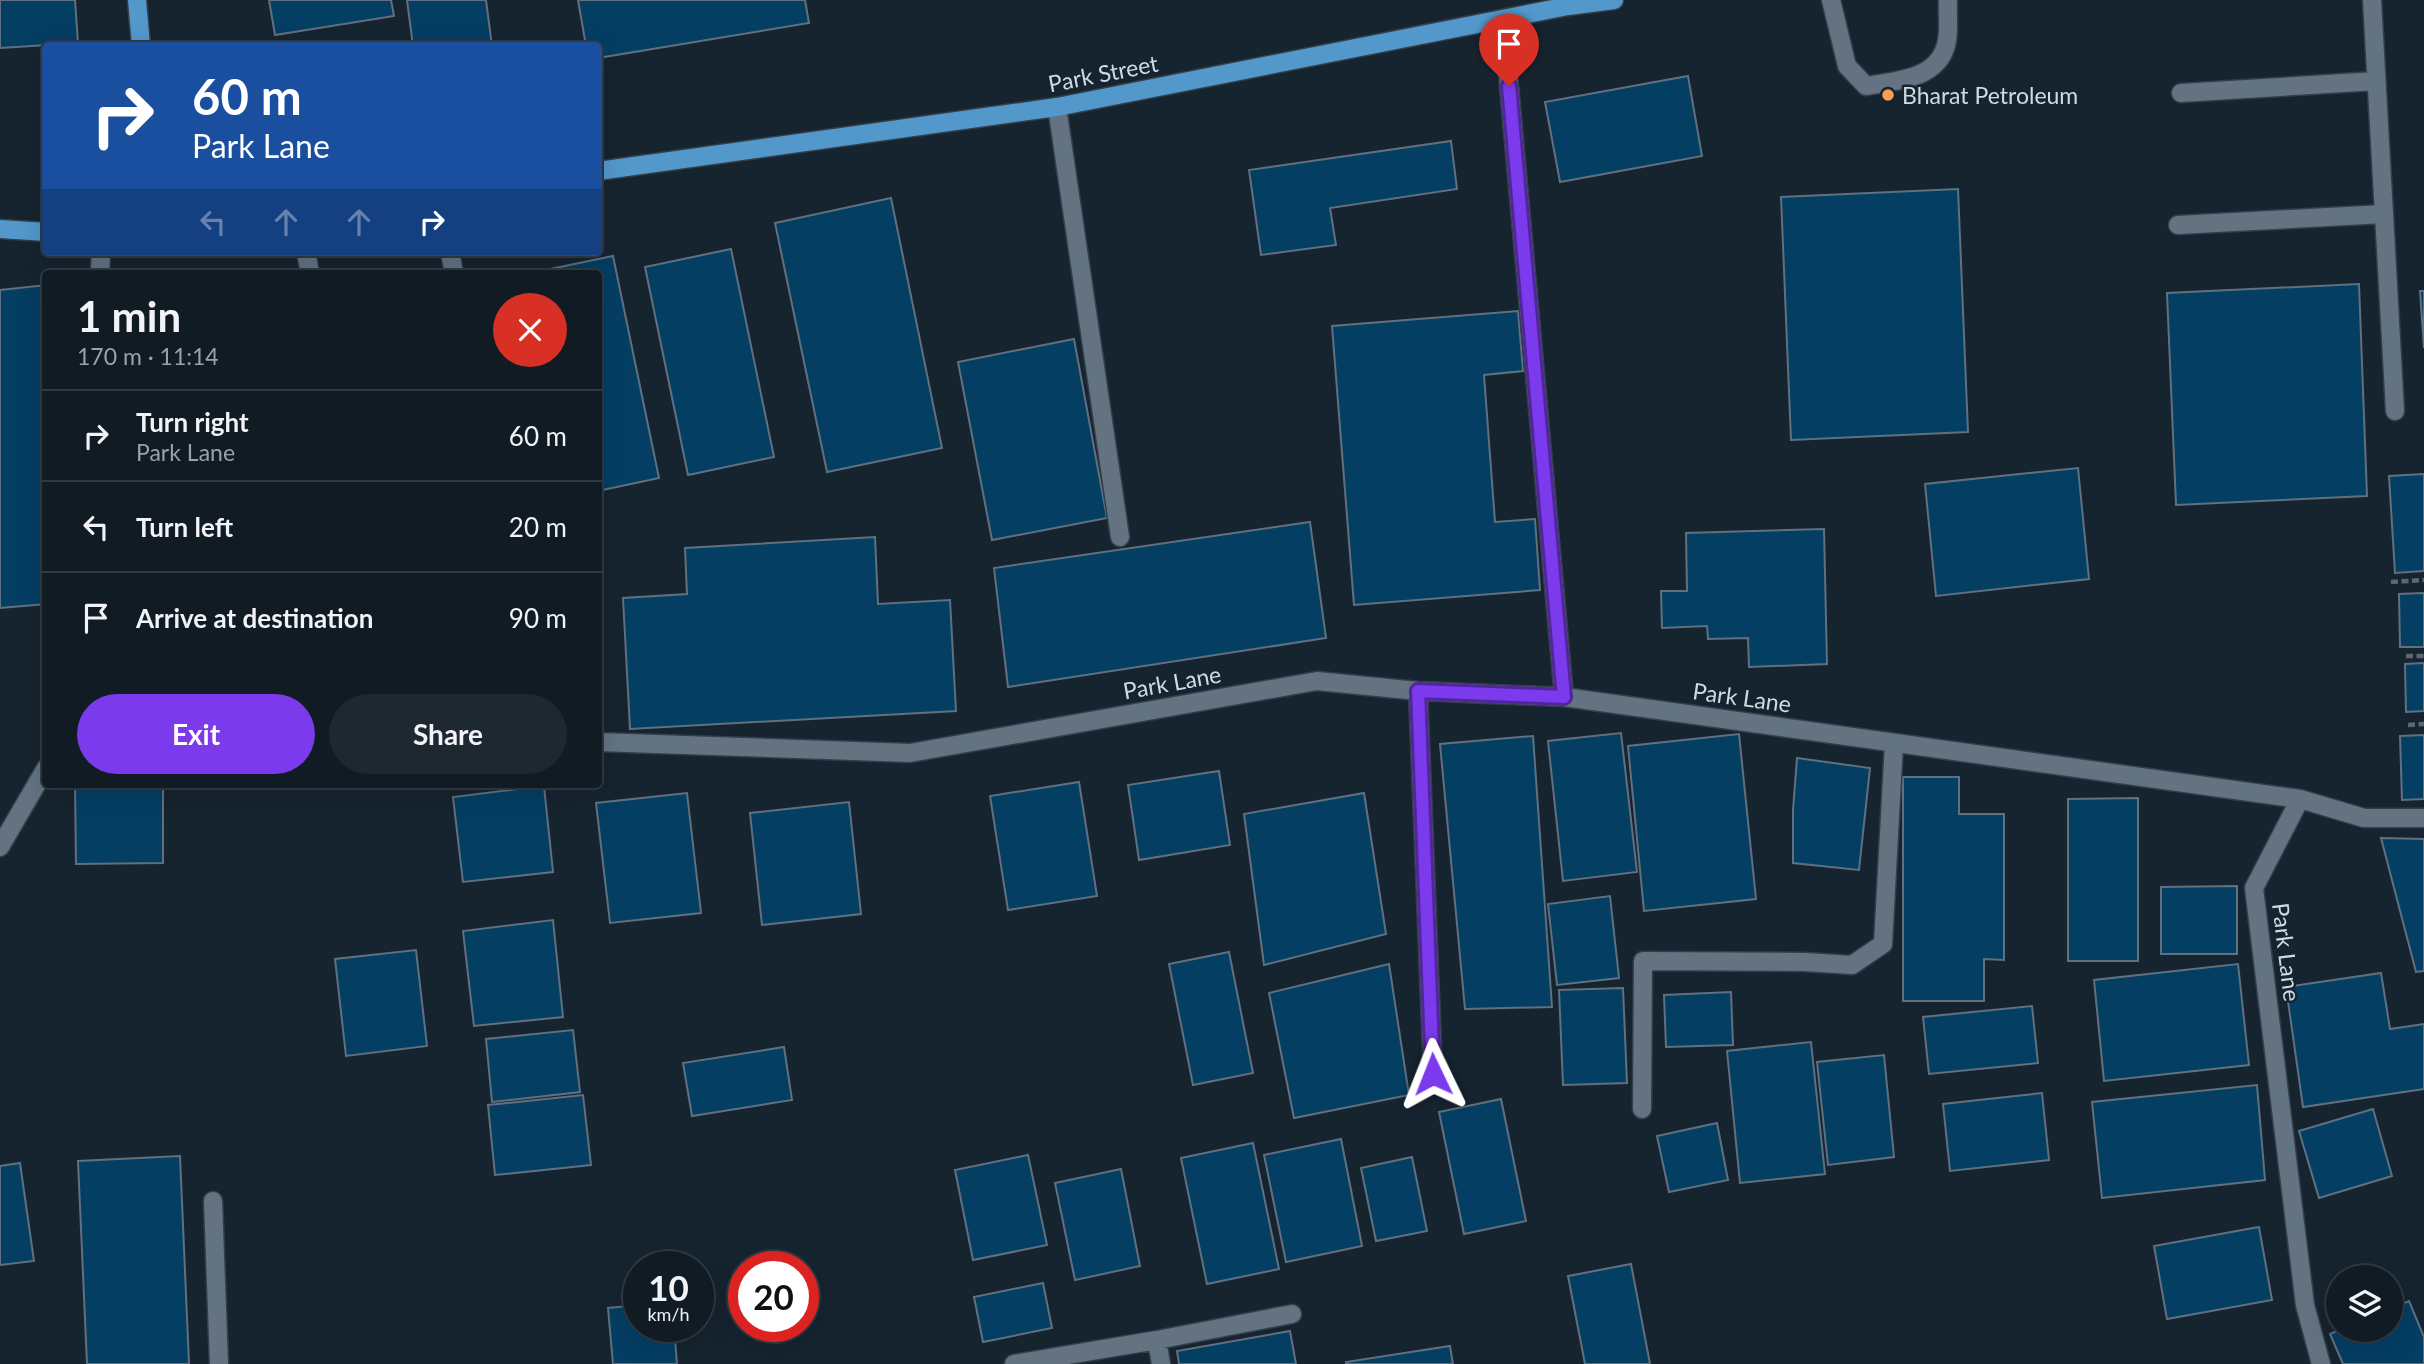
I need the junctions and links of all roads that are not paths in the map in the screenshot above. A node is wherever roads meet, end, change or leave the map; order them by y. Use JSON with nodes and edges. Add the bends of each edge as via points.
{"nodes":[{"id":1,"x":137,"y":0,"type":"edge"},
{"id":2,"x":1614,"y":0,"type":"edge"},
{"id":3,"x":1831,"y":0,"type":"edge"},
{"id":4,"x":1948,"y":0,"type":"edge"},
{"id":5,"x":2372,"y":0,"type":"edge"},
{"id":6,"x":1568,"y":3,"type":"edge"},
{"id":7,"x":1503,"y":19,"type":"junction"},
{"id":8,"x":141,"y":42,"type":"edge"},
{"id":9,"x":2376,"y":81,"type":"junction"},
{"id":10,"x":2181,"y":93,"type":"dead end"},
{"id":11,"x":1057,"y":107,"type":"junction"},
{"id":12,"x":602,"y":170,"type":"edge"},
{"id":13,"x":2384,"y":214,"type":"junction"},
{"id":14,"x":2178,"y":225,"type":"dead end"},
{"id":15,"x":0,"y":229,"type":"edge"},
{"id":16,"x":42,"y":232,"type":"edge"},
{"id":17,"x":2395,"y":411,"type":"dead end"},
{"id":18,"x":1120,"y":537,"type":"dead end"},
{"id":19,"x":1418,"y":691,"type":"junction"},
{"id":20,"x":1564,"y":697,"type":"junction"},
{"id":21,"x":602,"y":742,"type":"edge"},
{"id":22,"x":1894,"y":743,"type":"junction"},
{"id":23,"x":42,"y":775,"type":"edge"},
{"id":24,"x":2300,"y":799,"type":"junction"},
{"id":25,"x":2424,"y":818,"type":"edge"},
{"id":26,"x":0,"y":847,"type":"edge"},
{"id":27,"x":1433,"y":1074,"type":"dead end"},
{"id":28,"x":1642,"y":1109,"type":"dead end"},
{"id":29,"x":213,"y":1201,"type":"dead end"},
{"id":30,"x":1292,"y":1314,"type":"dead end"},
{"id":31,"x":1157,"y":1340,"type":"junction"},
{"id":32,"x":219,"y":1364,"type":"edge"},
{"id":33,"x":1014,"y":1364,"type":"edge"},
{"id":34,"x":1161,"y":1364,"type":"edge"},
{"id":35,"x":2321,"y":1364,"type":"edge"}],
"edges":[{"from":1,"to":8,"type":"main road"},
{"from":2,"to":6,"type":"main road","name":"Park Street"},
{"from":3,"to":4,"type":"street","via":[[1847,66],[1866,86],[1918,77],[1934,64],[1946,46]]},
{"from":5,"to":9,"type":"street"},
{"from":6,"to":7,"type":"main road","name":"Park Street"},
{"from":7,"to":11,"type":"main road","name":"Park Street"},
{"from":7,"to":20,"type":"street"},
{"from":9,"to":10,"type":"street"},
{"from":9,"to":13,"type":"street"},
{"from":11,"to":12,"type":"main road","name":"Park Street"},
{"from":11,"to":18,"type":"street"},
{"from":13,"to":14,"type":"street"},
{"from":13,"to":17,"type":"street"},
{"from":15,"to":16,"type":"main road"},
{"from":19,"to":20,"type":"street","name":"Park Lane"},
{"from":19,"to":21,"type":"street","name":"Park Lane","via":[[1317,681],[911,753]]},
{"from":19,"to":27,"type":"street"},
{"from":20,"to":22,"type":"street","name":"Park Lane"},
{"from":22,"to":24,"type":"street","name":"Park Lane"},
{"from":22,"to":28,"type":"street","via":[[1883,944],[1852,965],[1643,961]]},
{"from":23,"to":26,"type":"street"},
{"from":24,"to":25,"type":"street","via":[[2364,818]]},
{"from":24,"to":35,"type":"street","name":"Park Lane","via":[[2254,888],[2305,1305]]},
{"from":29,"to":32,"type":"street"},
{"from":30,"to":31,"type":"street"},
{"from":31,"to":33,"type":"street"},
{"from":31,"to":34,"type":"street"}]}
